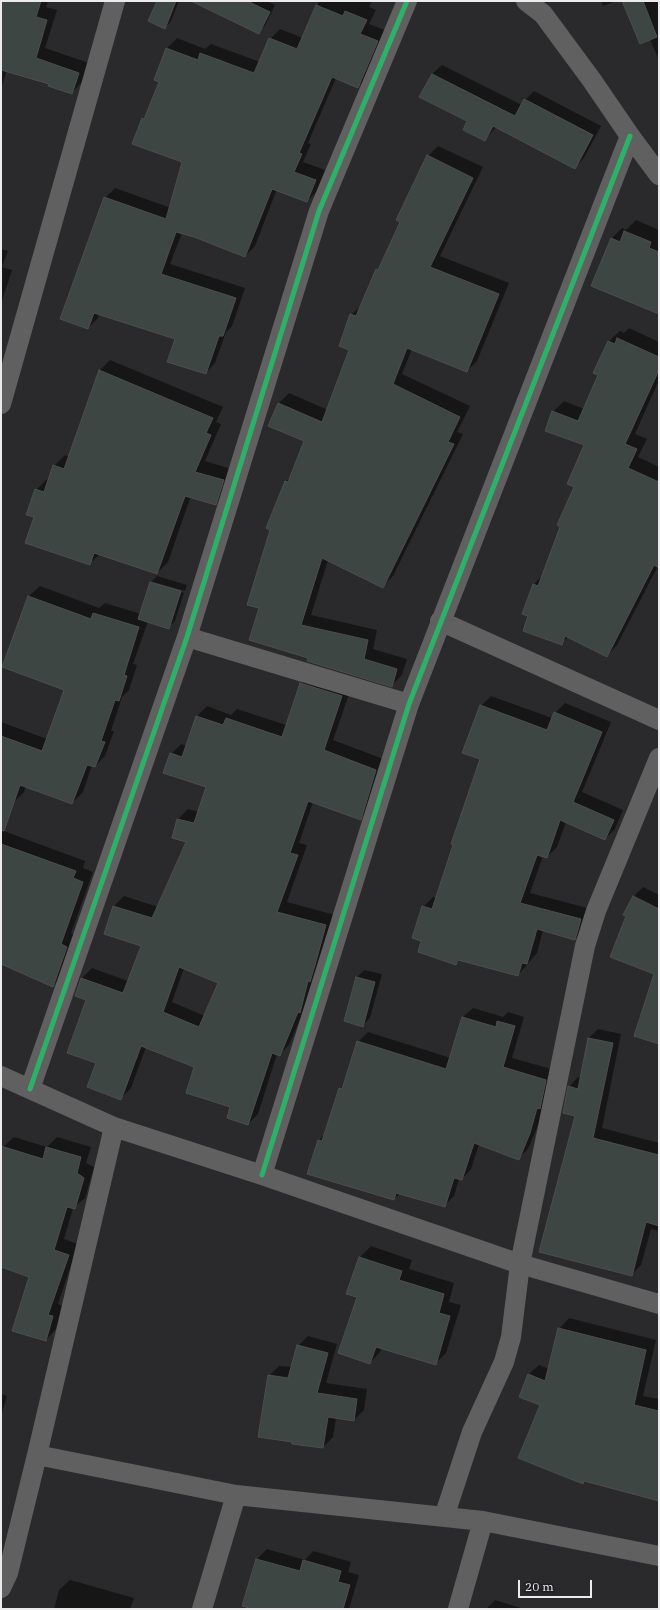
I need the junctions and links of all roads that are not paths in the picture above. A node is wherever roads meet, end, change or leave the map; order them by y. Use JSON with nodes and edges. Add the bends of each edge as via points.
{"nodes":[{"id":1,"x":115,"y":1,"type":"edge"},
{"id":2,"x":408,"y":1,"type":"edge"},
{"id":3,"x":526,"y":1,"type":"edge"},
{"id":4,"x":630,"y":136,"type":"junction"},
{"id":5,"x":659,"y":175,"type":"edge"},
{"id":6,"x":1,"y":404,"type":"edge"},
{"id":7,"x":440,"y":621,"type":"junction"},
{"id":8,"x":187,"y":637,"type":"junction"},
{"id":9,"x":409,"y":704,"type":"junction"},
{"id":10,"x":659,"y":720,"type":"edge"},
{"id":11,"x":659,"y":758,"type":"edge"},
{"id":12,"x":1,"y":1076,"type":"edge"},
{"id":13,"x":30,"y":1089,"type":"junction"},
{"id":14,"x":114,"y":1127,"type":"junction"},
{"id":15,"x":262,"y":1175,"type":"junction"},
{"id":16,"x":520,"y":1264,"type":"junction"},
{"id":17,"x":659,"y":1304,"type":"edge"},
{"id":18,"x":37,"y":1455,"type":"junction"},
{"id":19,"x":236,"y":1495,"type":"junction"},
{"id":20,"x":444,"y":1517,"type":"junction"},
{"id":21,"x":483,"y":1521,"type":"junction"},
{"id":22,"x":659,"y":1556,"type":"edge"},
{"id":23,"x":1,"y":1588,"type":"edge"},
{"id":24,"x":202,"y":1609,"type":"edge"},
{"id":25,"x":458,"y":1609,"type":"edge"}],
"edges":[{"from":1,"to":6,"type":"street"},
{"from":2,"to":8,"type":"street","via":[[319,212]]},
{"from":3,"to":4,"type":"street","via":[[543,14]]},
{"from":4,"to":5,"type":"street"},
{"from":4,"to":7,"type":"street"},
{"from":7,"to":9,"type":"street"},
{"from":7,"to":10,"type":"street"},
{"from":8,"to":9,"type":"street"},
{"from":8,"to":13,"type":"street"},
{"from":9,"to":15,"type":"street"},
{"from":11,"to":16,"type":"street","via":[[596,911],[585,946]]},
{"from":12,"to":13,"type":"street"},
{"from":13,"to":14,"type":"street"},
{"from":14,"to":15,"type":"street"},
{"from":14,"to":18,"type":"street"},
{"from":15,"to":16,"type":"street"},
{"from":16,"to":17,"type":"street"},
{"from":16,"to":20,"type":"street","via":[[511,1337],[504,1362],[472,1432]]},
{"from":18,"to":19,"type":"street"},
{"from":18,"to":23,"type":"street","via":[[8,1573]]},
{"from":19,"to":20,"type":"street"},
{"from":19,"to":24,"type":"street"},
{"from":20,"to":21,"type":"street"},
{"from":21,"to":22,"type":"street"},
{"from":21,"to":25,"type":"street"}]}
